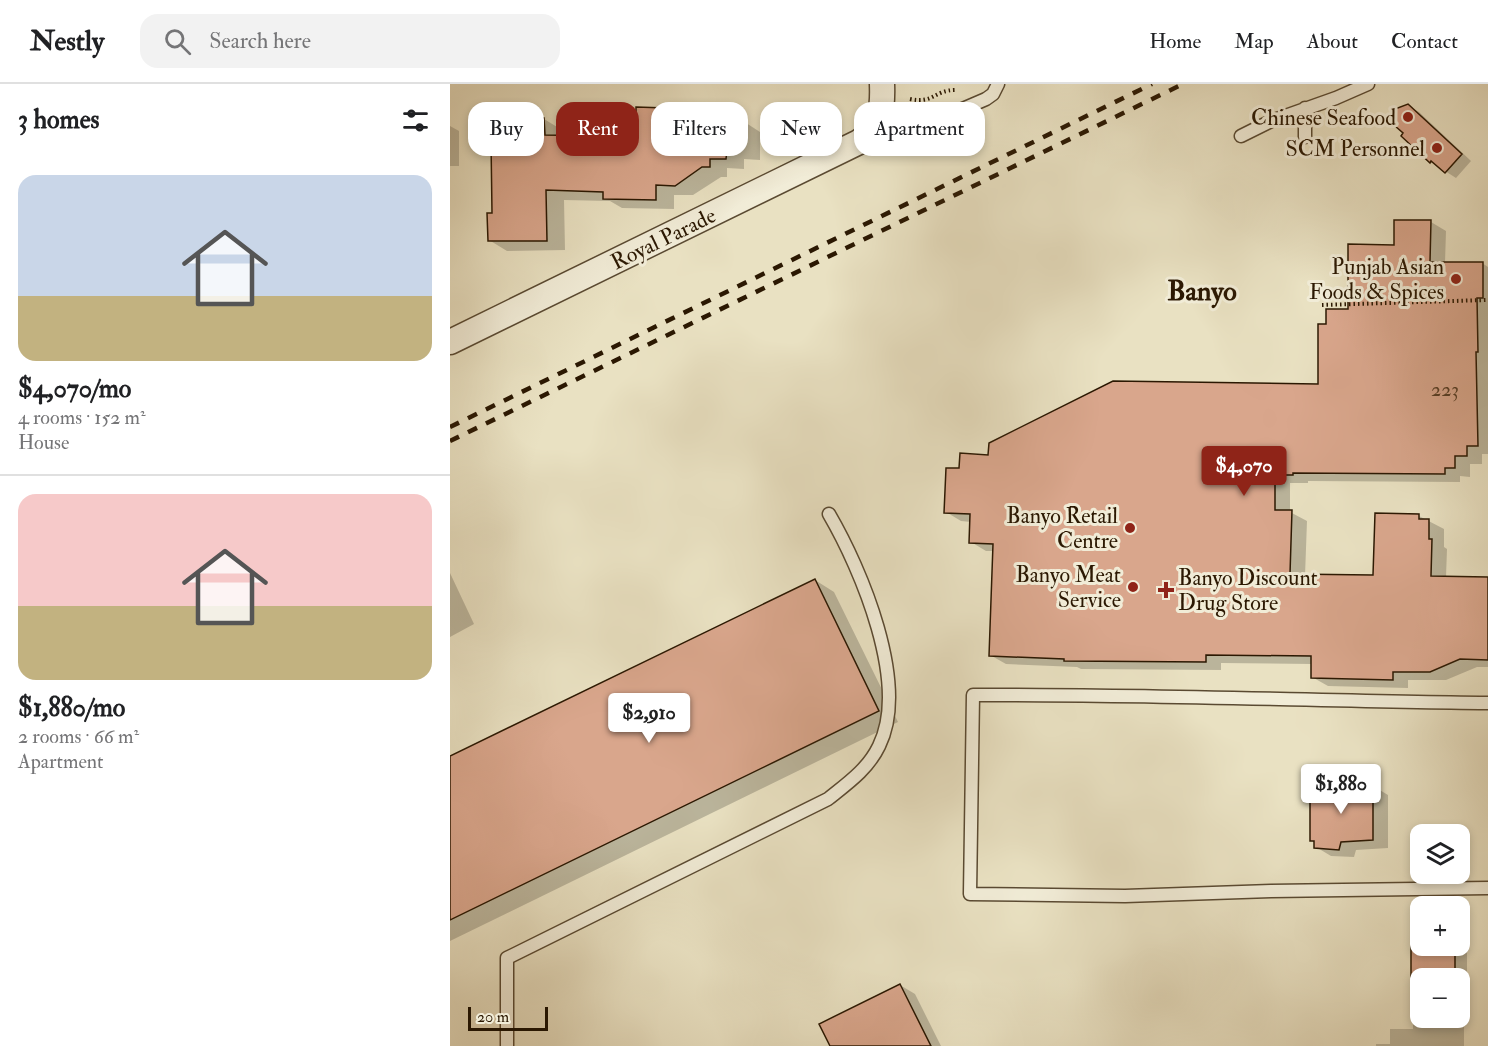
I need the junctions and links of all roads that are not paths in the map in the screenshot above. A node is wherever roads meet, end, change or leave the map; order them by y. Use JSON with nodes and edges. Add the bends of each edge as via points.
{"nodes":[{"id":1,"x":882,"y":84,"type":"edge"},
{"id":2,"x":998,"y":84,"type":"edge"},
{"id":3,"x":1368,"y":84,"type":"edge"},
{"id":4,"x":882,"y":102,"type":"edge"},
{"id":5,"x":979,"y":102,"type":"edge"},
{"id":6,"x":1305,"y":108,"type":"junction"},
{"id":7,"x":1241,"y":136,"type":"dead end"},
{"id":8,"x":1305,"y":138,"type":"dead end"},
{"id":9,"x":854,"y":144,"type":"edge"},
{"id":10,"x":450,"y":342,"type":"edge"},
{"id":11,"x":829,"y":514,"type":"dead end"},
{"id":12,"x":1488,"y":703,"type":"edge"},
{"id":13,"x":1488,"y":888,"type":"edge"},
{"id":14,"x":507,"y":1046,"type":"edge"}],
"edges":[{"from":1,"to":4,"type":"street"},
{"from":2,"to":5,"type":"lane","via":[[993,94]]},
{"from":3,"to":6,"type":"lane"},
{"from":6,"to":7,"type":"lane"},
{"from":6,"to":8,"type":"lane"},
{"from":9,"to":10,"type":"street","name":"Royal Parade"},
{"from":11,"to":14,"type":"lane","via":[[857,566],[885,664],[889,710],[886,728],[872,759],[828,799],[507,958]]},
{"from":12,"to":13,"type":"lane","via":[[974,695],[970,894],[1125,896]]}]}
